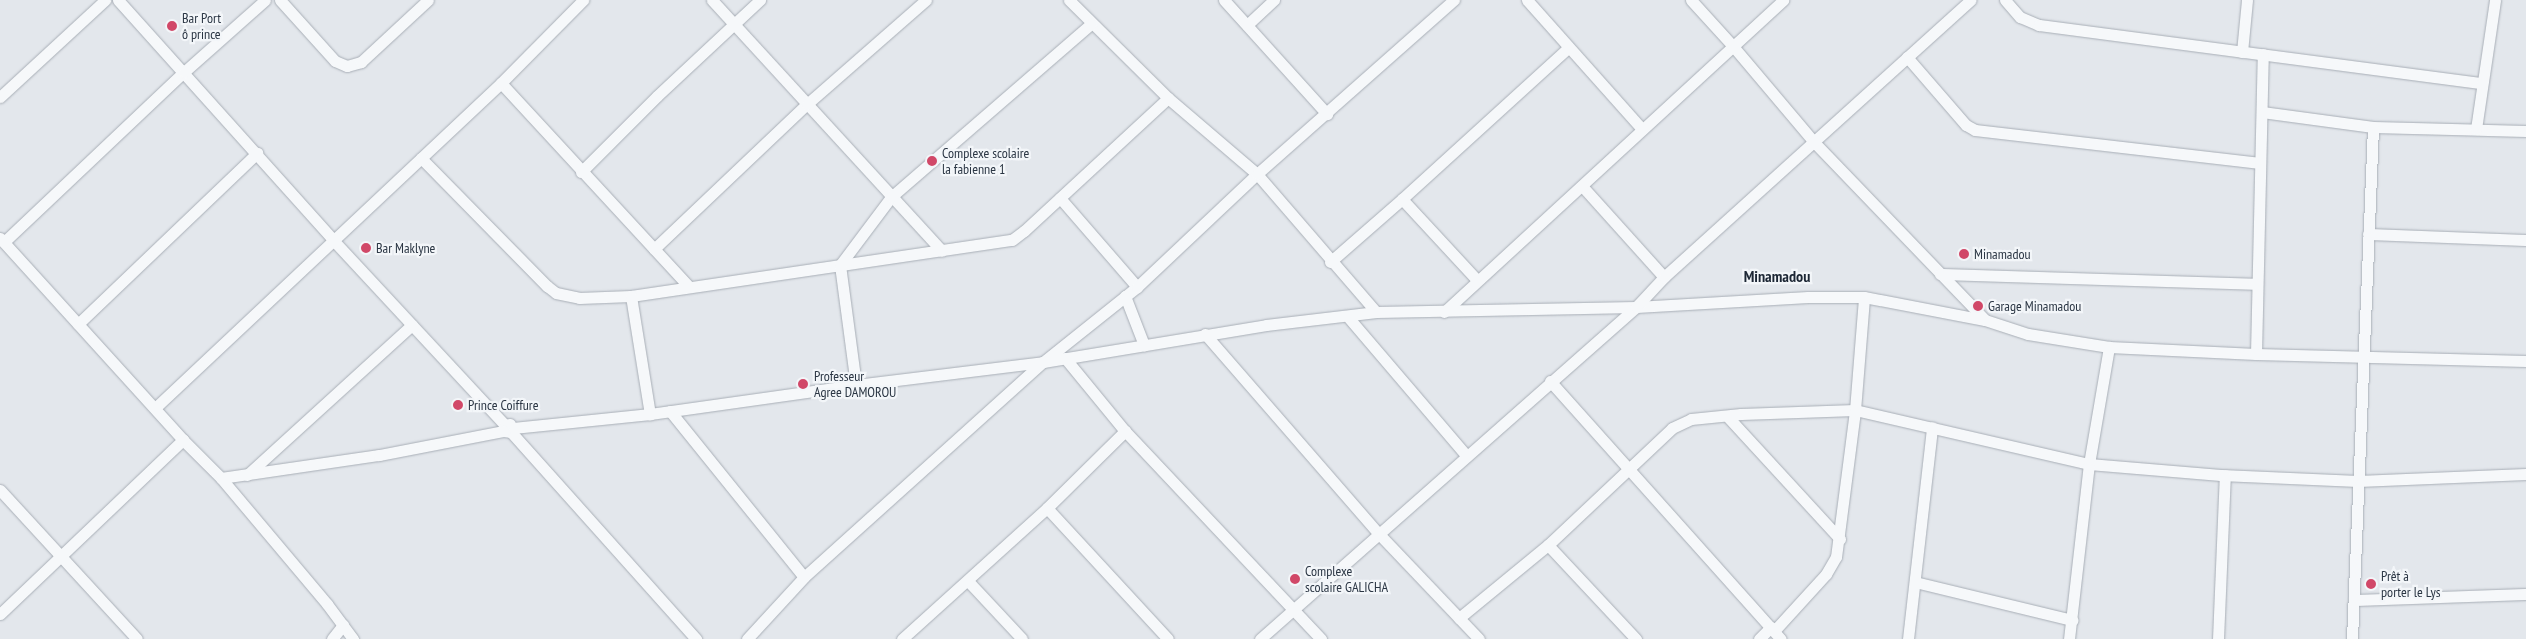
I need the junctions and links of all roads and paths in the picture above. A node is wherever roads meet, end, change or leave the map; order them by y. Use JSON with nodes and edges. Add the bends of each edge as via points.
{"nodes":[{"id":1,"x":105,"y":0,"type":"edge"},
{"id":2,"x":118,"y":0,"type":"edge"},
{"id":3,"x":265,"y":0,"type":"edge"},
{"id":4,"x":280,"y":0,"type":"edge"},
{"id":5,"x":428,"y":0,"type":"edge"},
{"id":6,"x":583,"y":0,"type":"edge"},
{"id":7,"x":712,"y":0,"type":"edge"},
{"id":8,"x":760,"y":0,"type":"edge"},
{"id":9,"x":926,"y":0,"type":"edge"},
{"id":10,"x":1069,"y":0,"type":"edge"},
{"id":11,"x":1224,"y":0,"type":"edge"},
{"id":12,"x":1274,"y":0,"type":"edge"},
{"id":13,"x":1454,"y":0,"type":"edge"},
{"id":14,"x":1527,"y":0,"type":"edge"},
{"id":15,"x":1690,"y":0,"type":"edge"},
{"id":16,"x":1783,"y":0,"type":"edge"},
{"id":17,"x":1971,"y":0,"type":"edge"},
{"id":18,"x":2005,"y":0,"type":"edge"},
{"id":19,"x":2247,"y":0,"type":"edge"},
{"id":20,"x":2495,"y":0,"type":"edge"},
{"id":21,"x":732,"y":24,"type":"junction"},
{"id":22,"x":1091,"y":24,"type":"junction"},
{"id":23,"x":1247,"y":24,"type":"junction"},
{"id":24,"x":1732,"y":45,"type":"junction"},
{"id":25,"x":1568,"y":48,"type":"junction"},
{"id":26,"x":2242,"y":52,"type":"junction"},
{"id":27,"x":2263,"y":54,"type":"junction"},
{"id":28,"x":1907,"y":57,"type":"junction"},
{"id":29,"x":184,"y":72,"type":"junction"},
{"id":30,"x":501,"y":83,"type":"junction"},
{"id":31,"x":2482,"y":83,"type":"junction"},
{"id":32,"x":0,"y":97,"type":"edge"},
{"id":33,"x":1168,"y":98,"type":"junction"},
{"id":34,"x":808,"y":104,"type":"junction"},
{"id":35,"x":2262,"y":112,"type":"junction"},
{"id":36,"x":1326,"y":114,"type":"junction"},
{"id":37,"x":2373,"y":127,"type":"junction"},
{"id":38,"x":1642,"y":129,"type":"junction"},
{"id":39,"x":2476,"y":129,"type":"junction"},
{"id":40,"x":2526,"y":131,"type":"edge"},
{"id":41,"x":1813,"y":141,"type":"junction"},
{"id":42,"x":257,"y":153,"type":"junction"},
{"id":43,"x":421,"y":158,"type":"junction"},
{"id":44,"x":2260,"y":163,"type":"junction"},
{"id":45,"x":581,"y":172,"type":"junction"},
{"id":46,"x":1257,"y":174,"type":"junction"},
{"id":47,"x":1582,"y":186,"type":"junction"},
{"id":48,"x":891,"y":198,"type":"junction"},
{"id":49,"x":1060,"y":198,"type":"junction"},
{"id":50,"x":1402,"y":199,"type":"junction"},
{"id":51,"x":2368,"y":234,"type":"junction"},
{"id":52,"x":2,"y":240,"type":"edge"},
{"id":53,"x":2526,"y":240,"type":"edge"},
{"id":54,"x":334,"y":241,"type":"junction"},
{"id":55,"x":654,"y":249,"type":"junction"},
{"id":56,"x":942,"y":250,"type":"junction"},
{"id":57,"x":1330,"y":262,"type":"junction"},
{"id":58,"x":840,"y":265,"type":"junction"},
{"id":59,"x":1940,"y":274,"type":"junction"},
{"id":60,"x":1664,"y":278,"type":"junction"},
{"id":61,"x":1477,"y":280,"type":"junction"},
{"id":62,"x":2256,"y":284,"type":"junction"},
{"id":63,"x":1137,"y":287,"type":"junction"},
{"id":64,"x":689,"y":288,"type":"junction"},
{"id":65,"x":631,"y":296,"type":"junction"},
{"id":66,"x":1125,"y":296,"type":"junction"},
{"id":67,"x":1864,"y":297,"type":"junction"},
{"id":68,"x":1636,"y":307,"type":"junction"},
{"id":69,"x":1376,"y":312,"type":"junction"},
{"id":70,"x":1444,"y":312,"type":"junction"},
{"id":71,"x":1348,"y":317,"type":"junction"},
{"id":72,"x":1985,"y":320,"type":"junction"},
{"id":73,"x":78,"y":324,"type":"junction"},
{"id":74,"x":412,"y":324,"type":"junction"},
{"id":75,"x":1205,"y":334,"type":"junction"},
{"id":76,"x":1144,"y":345,"type":"junction"},
{"id":77,"x":2109,"y":347,"type":"junction"},
{"id":78,"x":2256,"y":354,"type":"junction"},
{"id":79,"x":2364,"y":357,"type":"junction"},
{"id":80,"x":1065,"y":358,"type":"junction"},
{"id":81,"x":2526,"y":361,"type":"edge"},
{"id":82,"x":1043,"y":362,"type":"junction"},
{"id":83,"x":1550,"y":382,"type":"junction"},
{"id":84,"x":856,"y":385,"type":"junction"},
{"id":85,"x":154,"y":408,"type":"junction"},
{"id":86,"x":1856,"y":410,"type":"junction"},
{"id":87,"x":670,"y":411,"type":"junction"},
{"id":88,"x":650,"y":414,"type":"junction"},
{"id":89,"x":1727,"y":416,"type":"junction"},
{"id":90,"x":1932,"y":427,"type":"junction"},
{"id":91,"x":508,"y":429,"type":"junction"},
{"id":92,"x":1125,"y":431,"type":"junction"},
{"id":93,"x":183,"y":440,"type":"junction"},
{"id":94,"x":1466,"y":455,"type":"junction"},
{"id":95,"x":2089,"y":464,"type":"junction"},
{"id":96,"x":1629,"y":468,"type":"junction"},
{"id":97,"x":2526,"y":474,"type":"edge"},
{"id":98,"x":246,"y":475,"type":"junction"},
{"id":99,"x":2225,"y":475,"type":"junction"},
{"id":100,"x":221,"y":478,"type":"junction"},
{"id":101,"x":2358,"y":481,"type":"junction"},
{"id":102,"x":0,"y":490,"type":"edge"},
{"id":103,"x":1047,"y":508,"type":"junction"},
{"id":104,"x":1379,"y":534,"type":"junction"},
{"id":105,"x":1840,"y":539,"type":"junction"},
{"id":106,"x":1548,"y":545,"type":"junction"},
{"id":107,"x":60,"y":557,"type":"junction"},
{"id":108,"x":804,"y":576,"type":"junction"},
{"id":109,"x":968,"y":581,"type":"junction"},
{"id":110,"x":1915,"y":582,"type":"junction"},
{"id":111,"x":2526,"y":594,"type":"edge"},
{"id":112,"x":2354,"y":600,"type":"junction"},
{"id":113,"x":1294,"y":608,"type":"junction"},
{"id":114,"x":0,"y":614,"type":"edge"},
{"id":115,"x":1460,"y":618,"type":"junction"},
{"id":116,"x":2072,"y":620,"type":"junction"},
{"id":117,"x":343,"y":625,"type":"junction"},
{"id":118,"x":1775,"y":633,"type":"edge"},
{"id":119,"x":137,"y":639,"type":"edge"},
{"id":120,"x":332,"y":639,"type":"edge"},
{"id":121,"x":353,"y":639,"type":"edge"},
{"id":122,"x":696,"y":639,"type":"edge"},
{"id":123,"x":747,"y":639,"type":"edge"},
{"id":124,"x":902,"y":639,"type":"edge"},
{"id":125,"x":1022,"y":639,"type":"edge"},
{"id":126,"x":1168,"y":639,"type":"edge"},
{"id":127,"x":1260,"y":639,"type":"edge"},
{"id":128,"x":1322,"y":639,"type":"edge"},
{"id":129,"x":1479,"y":639,"type":"edge"},
{"id":130,"x":1636,"y":639,"type":"edge"},
{"id":131,"x":1759,"y":639,"type":"edge"},
{"id":132,"x":1908,"y":639,"type":"edge"},
{"id":133,"x":2069,"y":639,"type":"edge"},
{"id":134,"x":2218,"y":639,"type":"edge"},
{"id":135,"x":2352,"y":639,"type":"edge"}],
"edges":[{"from":1,"to":32,"type":"street"},
{"from":2,"to":29,"type":"street"},
{"from":3,"to":29,"type":"street"},
{"from":4,"to":5,"type":"street","via":[[335,61],[347,66],[361,62]]},
{"from":6,"to":30,"type":"street"},
{"from":7,"to":21,"type":"street"},
{"from":8,"to":21,"type":"street"},
{"from":9,"to":34,"type":"street"},
{"from":10,"to":22,"type":"street"},
{"from":11,"to":23,"type":"street"},
{"from":12,"to":23,"type":"street"},
{"from":13,"to":36,"type":"street"},
{"from":14,"to":25,"type":"street"},
{"from":15,"to":24,"type":"street"},
{"from":16,"to":24,"type":"street"},
{"from":17,"to":28,"type":"street"},
{"from":18,"to":26,"type":"street","via":[[2020,17],[2039,26]]},
{"from":19,"to":26,"type":"street"},
{"from":20,"to":31,"type":"street"},
{"from":21,"to":34,"type":"street"},
{"from":21,"to":45,"type":"street"},
{"from":22,"to":33,"type":"street"},
{"from":22,"to":48,"type":"street"},
{"from":23,"to":36,"type":"street"},
{"from":24,"to":38,"type":"street"},
{"from":24,"to":41,"type":"street"},
{"from":25,"to":38,"type":"street"},
{"from":25,"to":50,"type":"street"},
{"from":26,"to":27,"type":"street"},
{"from":27,"to":31,"type":"street"},
{"from":27,"to":35,"type":"street"},
{"from":28,"to":41,"type":"street"},
{"from":28,"to":44,"type":"street","via":[[1966,125],[1974,130]]},
{"from":29,"to":42,"type":"street"},
{"from":29,"to":52,"type":"street"},
{"from":30,"to":43,"type":"street"},
{"from":30,"to":45,"type":"street"},
{"from":31,"to":39,"type":"street"},
{"from":33,"to":46,"type":"street"},
{"from":33,"to":49,"type":"street"},
{"from":34,"to":48,"type":"street"},
{"from":34,"to":55,"type":"street"},
{"from":35,"to":37,"type":"street"},
{"from":35,"to":44,"type":"street"},
{"from":36,"to":46,"type":"street"},
{"from":37,"to":39,"type":"street"},
{"from":37,"to":51,"type":"street"},
{"from":38,"to":47,"type":"street"},
{"from":39,"to":40,"type":"street"},
{"from":41,"to":59,"type":"street"},
{"from":41,"to":60,"type":"street"},
{"from":42,"to":54,"type":"street"},
{"from":42,"to":73,"type":"street"},
{"from":43,"to":54,"type":"street"},
{"from":43,"to":65,"type":"street","via":[[556,293],[585,299]]},
{"from":44,"to":62,"type":"street"},
{"from":45,"to":55,"type":"street"},
{"from":46,"to":57,"type":"street"},
{"from":46,"to":63,"type":"street"},
{"from":47,"to":60,"type":"street"},
{"from":47,"to":61,"type":"street"},
{"from":48,"to":56,"type":"street"},
{"from":48,"to":58,"type":"street"},
{"from":49,"to":56,"type":"street","via":[[1012,240]]},
{"from":49,"to":63,"type":"street"},
{"from":50,"to":57,"type":"street"},
{"from":50,"to":61,"type":"street"},
{"from":51,"to":53,"type":"street"},
{"from":51,"to":79,"type":"street"},
{"from":52,"to":73,"type":"street"},
{"from":54,"to":74,"type":"street"},
{"from":54,"to":85,"type":"street"},
{"from":55,"to":64,"type":"street"},
{"from":56,"to":58,"type":"street"},
{"from":57,"to":69,"type":"street"},
{"from":58,"to":64,"type":"street"},
{"from":58,"to":84,"type":"street"},
{"from":59,"to":62,"type":"street"},
{"from":59,"to":72,"type":"street"},
{"from":60,"to":68,"type":"street"},
{"from":61,"to":70,"type":"street"},
{"from":62,"to":78,"type":"street"},
{"from":63,"to":66,"type":"street"},
{"from":64,"to":65,"type":"street"},
{"from":65,"to":88,"type":"street"},
{"from":66,"to":76,"type":"street"},
{"from":66,"to":82,"type":"street"},
{"from":67,"to":68,"type":"street"},
{"from":67,"to":72,"type":"street"},
{"from":67,"to":86,"type":"street"},
{"from":68,"to":70,"type":"street"},
{"from":68,"to":83,"type":"street"},
{"from":69,"to":70,"type":"street"},
{"from":69,"to":71,"type":"street"},
{"from":71,"to":75,"type":"street"},
{"from":71,"to":94,"type":"street"},
{"from":72,"to":77,"type":"street","via":[[2028,334]]},
{"from":73,"to":85,"type":"street"},
{"from":74,"to":91,"type":"street"},
{"from":74,"to":98,"type":"street"},
{"from":75,"to":76,"type":"street"},
{"from":75,"to":104,"type":"street"},
{"from":76,"to":80,"type":"street"},
{"from":77,"to":78,"type":"street"},
{"from":77,"to":95,"type":"street"},
{"from":78,"to":79,"type":"street"},
{"from":79,"to":81,"type":"street"},
{"from":79,"to":101,"type":"street"},
{"from":80,"to":82,"type":"street"},
{"from":80,"to":92,"type":"street"},
{"from":82,"to":84,"type":"street"},
{"from":82,"to":108,"type":"street"},
{"from":83,"to":94,"type":"street"},
{"from":83,"to":96,"type":"street"},
{"from":84,"to":87,"type":"street"},
{"from":85,"to":93,"type":"street"},
{"from":86,"to":89,"type":"street"},
{"from":86,"to":90,"type":"street"},
{"from":86,"to":105,"type":"street"},
{"from":87,"to":88,"type":"street"},
{"from":87,"to":108,"type":"street"},
{"from":88,"to":91,"type":"street"},
{"from":89,"to":96,"type":"street","via":[[1681,422]]},
{"from":89,"to":105,"type":"street"},
{"from":90,"to":95,"type":"street"},
{"from":90,"to":110,"type":"street"},
{"from":91,"to":98,"type":"street","via":[[379,455]]},
{"from":91,"to":122,"type":"street"},
{"from":92,"to":103,"type":"street"},
{"from":92,"to":113,"type":"street"},
{"from":93,"to":100,"type":"street"},
{"from":93,"to":107,"type":"street"},
{"from":94,"to":104,"type":"street"},
{"from":95,"to":99,"type":"street"},
{"from":95,"to":116,"type":"street"},
{"from":96,"to":106,"type":"street"},
{"from":96,"to":118,"type":"street"},
{"from":97,"to":101,"type":"street"},
{"from":98,"to":100,"type":"street"},
{"from":99,"to":101,"type":"street"},
{"from":99,"to":134,"type":"street"},
{"from":100,"to":117,"type":"street"},
{"from":101,"to":112,"type":"street"},
{"from":102,"to":107,"type":"street"},
{"from":103,"to":109,"type":"street"},
{"from":103,"to":126,"type":"street"},
{"from":104,"to":113,"type":"street"},
{"from":104,"to":115,"type":"street"},
{"from":105,"to":118,"type":"street","via":[[1836,557],[1826,574]]},
{"from":106,"to":115,"type":"street"},
{"from":106,"to":130,"type":"street"},
{"from":107,"to":114,"type":"street"},
{"from":107,"to":119,"type":"street"},
{"from":108,"to":123,"type":"street"},
{"from":109,"to":124,"type":"street"},
{"from":109,"to":125,"type":"street"},
{"from":110,"to":116,"type":"street"},
{"from":110,"to":132,"type":"street"},
{"from":111,"to":112,"type":"street"},
{"from":112,"to":135,"type":"street"},
{"from":113,"to":127,"type":"street"},
{"from":113,"to":128,"type":"street"},
{"from":115,"to":129,"type":"street"},
{"from":116,"to":133,"type":"street"},
{"from":117,"to":120,"type":"street"},
{"from":117,"to":121,"type":"street"},
{"from":118,"to":131,"type":"street"}]}
